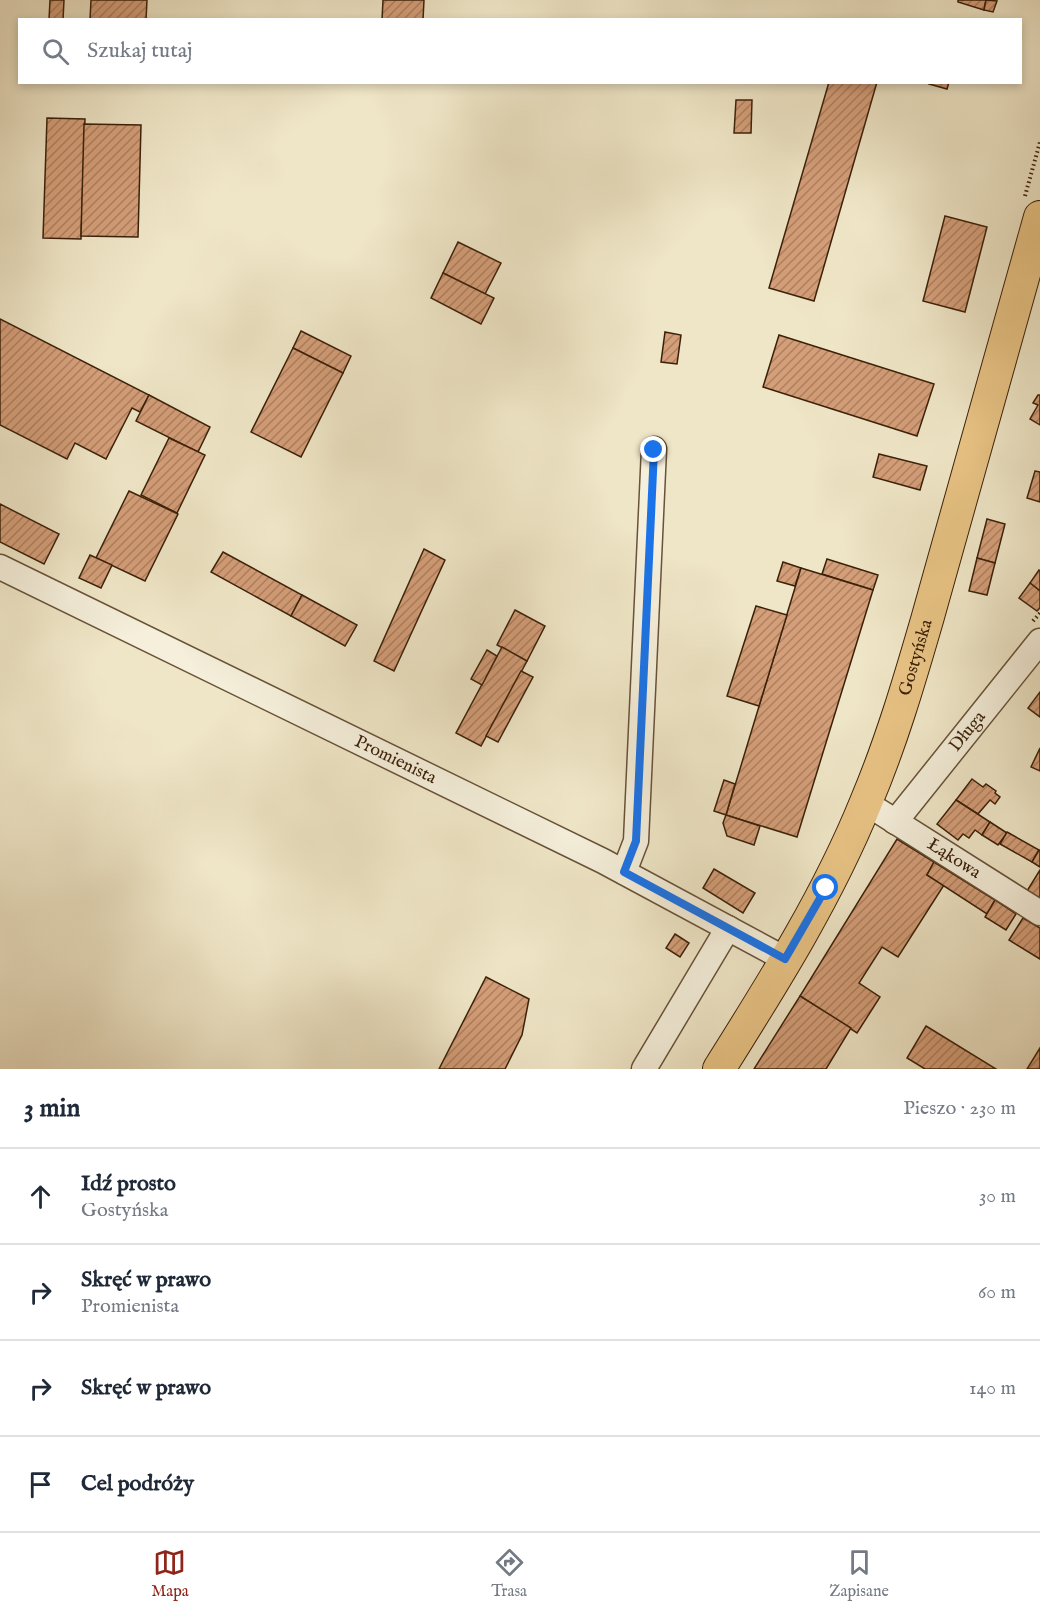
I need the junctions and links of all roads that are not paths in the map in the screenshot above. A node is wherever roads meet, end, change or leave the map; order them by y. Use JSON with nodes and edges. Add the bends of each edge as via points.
{"nodes":[{"id":1,"x":1032,"y":208,"type":"edge"},
{"id":2,"x":654,"y":450,"type":"dead end"},
{"id":3,"x":0,"y":567,"type":"edge"},
{"id":4,"x":1040,"y":641,"type":"edge"},
{"id":5,"x":866,"y":803,"type":"junction"},
{"id":6,"x":895,"y":822,"type":"junction"},
{"id":7,"x":624,"y":872,"type":"junction"},
{"id":8,"x":1040,"y":913,"type":"edge"},
{"id":9,"x":728,"y":928,"type":"junction"},
{"id":10,"x":785,"y":959,"type":"junction"},
{"id":11,"x":644,"y":1069,"type":"edge"},
{"id":12,"x":719,"y":1069,"type":"edge"}],
"edges":[{"from":1,"to":5,"type":"main road","name":"Gostyńska","via":[[907,687]]},
{"from":2,"to":7,"type":"street","via":[[636,841]]},
{"from":3,"to":7,"type":"street","name":"Promienista"},
{"from":4,"to":6,"type":"street","name":"Długa"},
{"from":5,"to":6,"type":"street","name":"Łąkowa"},
{"from":5,"to":10,"type":"main road","name":"Gostyńska","via":[[826,888]]},
{"from":6,"to":8,"type":"street","name":"Łąkowa"},
{"from":7,"to":9,"type":"street","name":"Promienista"},
{"from":9,"to":10,"type":"street","name":"Promienista"},
{"from":9,"to":11,"type":"street"},
{"from":10,"to":12,"type":"main road","name":"Gostyńska"}]}
